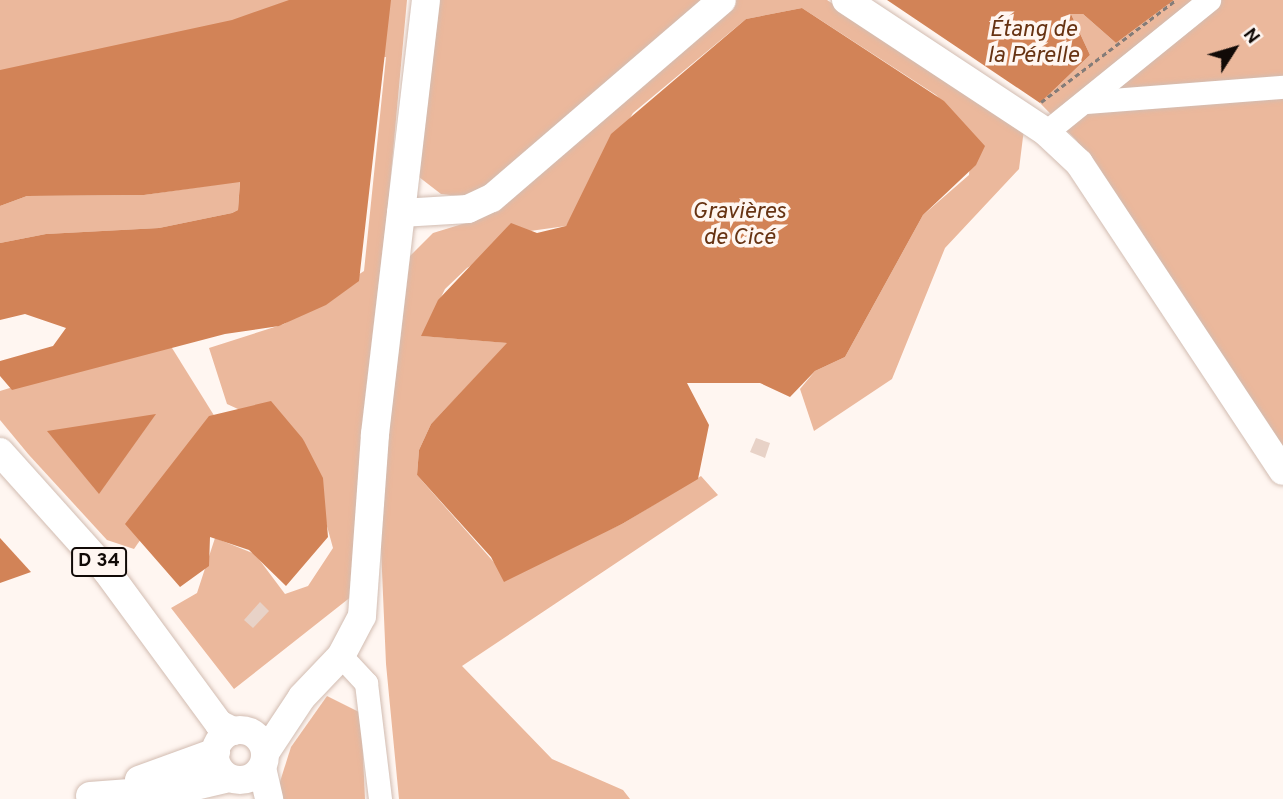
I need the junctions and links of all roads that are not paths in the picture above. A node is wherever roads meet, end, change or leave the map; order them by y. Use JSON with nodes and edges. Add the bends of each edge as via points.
{"nodes":[{"id":1,"x":426,"y":0,"type":"edge"},
{"id":2,"x":722,"y":0,"type":"edge"},
{"id":3,"x":846,"y":0,"type":"edge"},
{"id":4,"x":1209,"y":0,"type":"edge"},
{"id":5,"x":1283,"y":87,"type":"edge"},
{"id":6,"x":1086,"y":102,"type":"junction"},
{"id":7,"x":1046,"y":132,"type":"junction"},
{"id":8,"x":401,"y":213,"type":"junction"},
{"id":9,"x":0,"y":452,"type":"edge"},
{"id":10,"x":1283,"y":471,"type":"edge"},
{"id":11,"x":341,"y":656,"type":"junction"},
{"id":12,"x":240,"y":760,"type":"edge"},
{"id":13,"x":183,"y":786,"type":"edge"},
{"id":14,"x":87,"y":798,"type":"edge"},
{"id":15,"x":269,"y":799,"type":"edge"},
{"id":16,"x":380,"y":799,"type":"edge"}],
"edges":[{"from":1,"to":8,"type":"main road"},
{"from":2,"to":8,"type":"main road","via":[[492,198],[468,209]]},
{"from":3,"to":7,"type":"main road"},
{"from":4,"to":6,"type":"street"},
{"from":5,"to":6,"type":"street"},
{"from":6,"to":7,"type":"street"},
{"from":7,"to":10,"type":"main road","via":[[1079,163],[1106,200]]},
{"from":8,"to":11,"type":"main road","via":[[375,434],[367,590],[362,616]]},
{"from":9,"to":12,"type":"main road","number":"D 34","via":[[106,570],[219,723]]},
{"from":11,"to":12,"type":"main road"},
{"from":11,"to":16,"type":"street","via":[[366,683]]},
{"from":12,"to":13,"type":"main road"},
{"from":12,"to":15,"type":"main road"},
{"from":13,"to":14,"type":"main road"}]}
